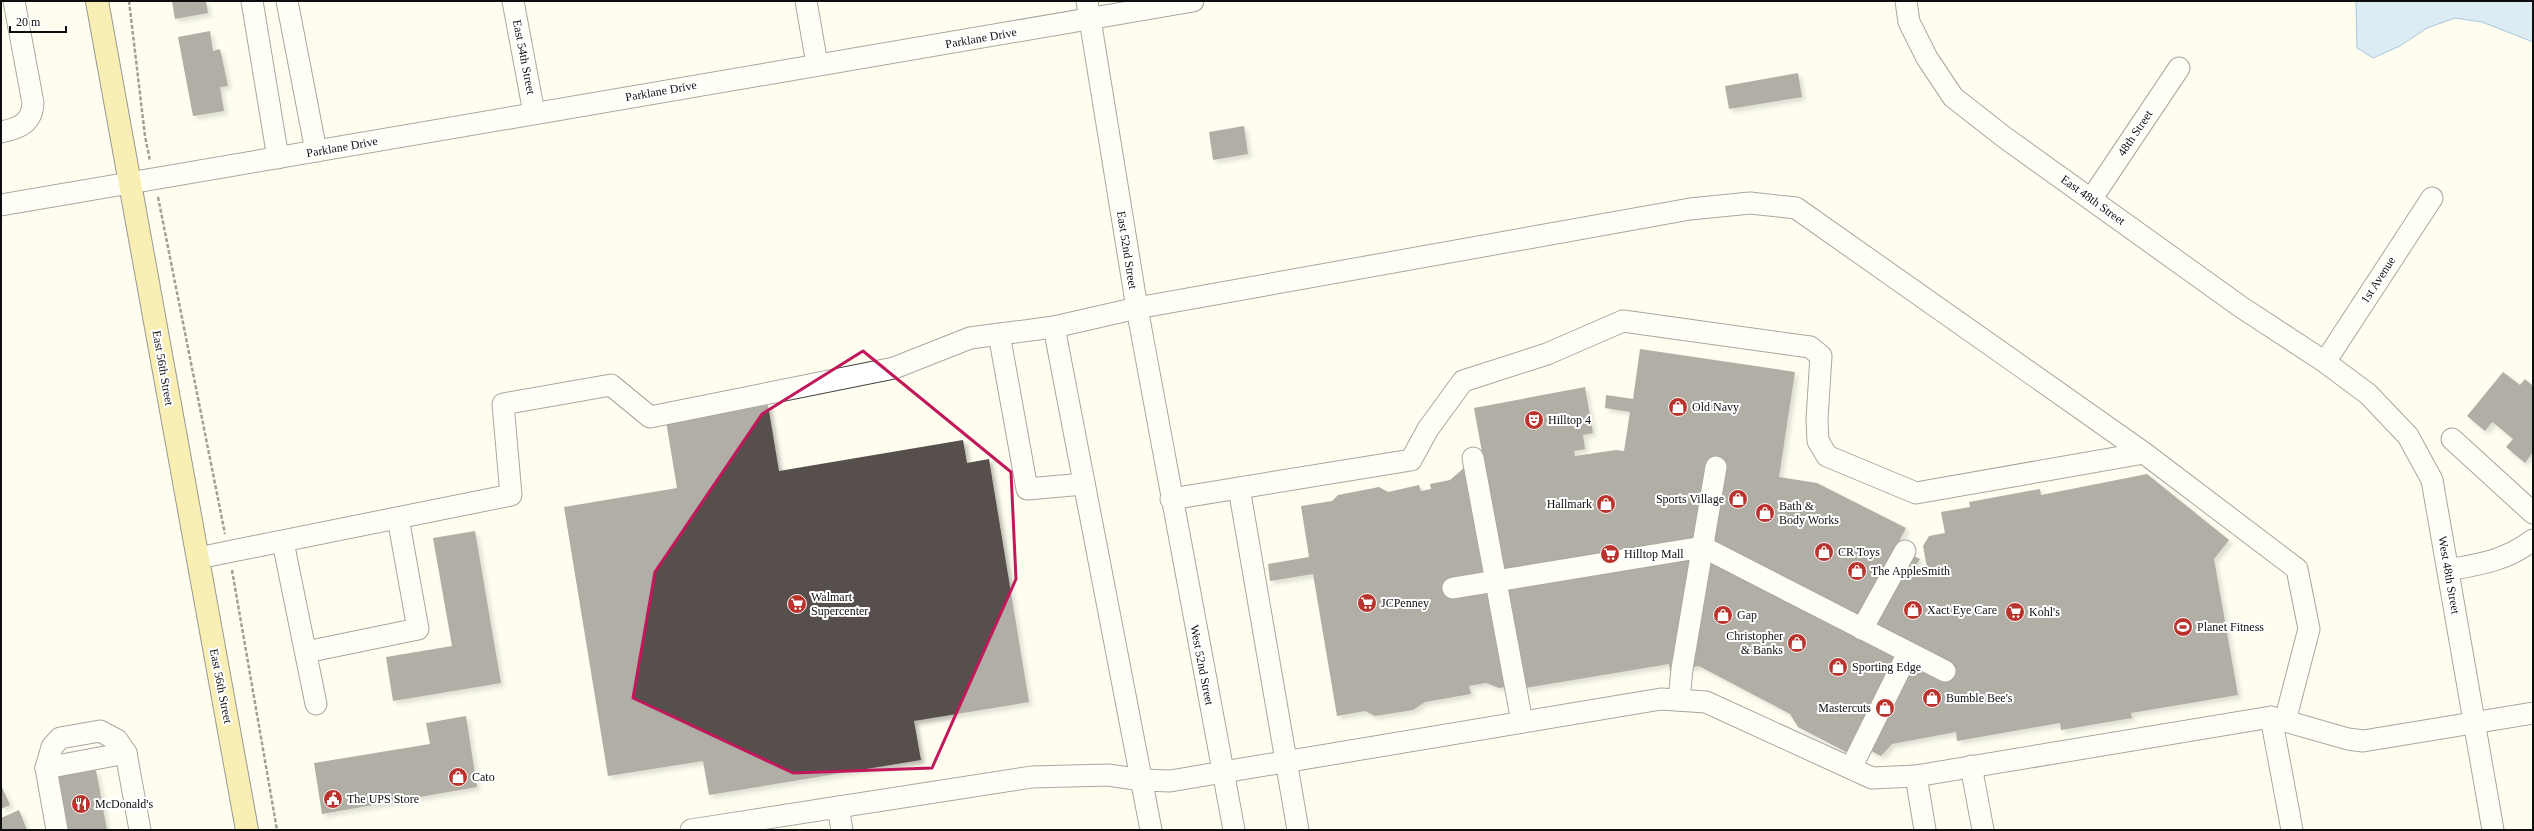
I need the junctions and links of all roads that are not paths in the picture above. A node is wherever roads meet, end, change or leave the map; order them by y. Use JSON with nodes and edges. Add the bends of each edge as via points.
{"nodes":[{"id":1,"x":14,"y":1,"type":"edge"},
{"id":2,"x":97,"y":1,"type":"edge"},
{"id":3,"x":252,"y":1,"type":"edge"},
{"id":4,"x":287,"y":1,"type":"edge"},
{"id":5,"x":513,"y":1,"type":"edge"},
{"id":6,"x":806,"y":1,"type":"edge"},
{"id":7,"x":1193,"y":1,"type":"edge"},
{"id":8,"x":1906,"y":1,"type":"edge"},
{"id":9,"x":1089,"y":10,"type":"edge"},
{"id":10,"x":817,"y":64,"type":"junction"},
{"id":11,"x":2179,"y":68,"type":"dead end"},
{"id":12,"x":534,"y":113,"type":"junction"},
{"id":13,"x":1,"y":132,"type":"edge"},
{"id":14,"x":316,"y":151,"type":"junction"},
{"id":15,"x":278,"y":158,"type":"junction"},
{"id":16,"x":130,"y":182,"type":"junction"},
{"id":17,"x":2092,"y":198,"type":"junction"},
{"id":18,"x":2432,"y":198,"type":"dead end"},
{"id":19,"x":1,"y":205,"type":"edge"},
{"id":20,"x":1137,"y":308,"type":"junction"},
{"id":21,"x":1054,"y":327,"type":"junction"},
{"id":22,"x":999,"y":334,"type":"junction"},
{"id":23,"x":2325,"y":362,"type":"junction"},
{"id":24,"x":2452,"y":439,"type":"dead end"},
{"id":25,"x":2144,"y":453,"type":"junction"},
{"id":26,"x":1472,"y":458,"type":"dead end"},
{"id":27,"x":1716,"y":467,"type":"dead end"},
{"id":28,"x":1084,"y":484,"type":"junction"},
{"id":29,"x":1238,"y":488,"type":"junction"},
{"id":30,"x":1171,"y":499,"type":"junction"},
{"id":31,"x":2533,"y":513,"type":"edge"},
{"id":32,"x":398,"y":518,"type":"junction"},
{"id":33,"x":2533,"y":540,"type":"edge"},
{"id":34,"x":283,"y":542,"type":"junction"},
{"id":35,"x":1703,"y":547,"type":"junction"},
{"id":36,"x":1905,"y":551,"type":"dead end"},
{"id":37,"x":198,"y":558,"type":"junction"},
{"id":38,"x":2448,"y":570,"type":"junction"},
{"id":39,"x":1497,"y":581,"type":"junction"},
{"id":40,"x":1453,"y":588,"type":"dead end"},
{"id":41,"x":1862,"y":629,"type":"junction"},
{"id":42,"x":306,"y":652,"type":"junction"},
{"id":43,"x":1908,"y":652,"type":"junction"},
{"id":44,"x":1945,"y":671,"type":"dead end"},
{"id":45,"x":1679,"y":700,"type":"junction"},
{"id":46,"x":316,"y":704,"type":"dead end"},
{"id":47,"x":2533,"y":713,"type":"edge"},
{"id":48,"x":2278,"y":719,"type":"junction"},
{"id":49,"x":1522,"y":722,"type":"junction"},
{"id":50,"x":2476,"y":723,"type":"junction"},
{"id":51,"x":1285,"y":763,"type":"junction"},
{"id":52,"x":1971,"y":766,"type":"junction"},
{"id":53,"x":1851,"y":768,"type":"junction"},
{"id":54,"x":1223,"y":773,"type":"junction"},
{"id":55,"x":1916,"y":776,"type":"junction"},
{"id":56,"x":1142,"y":780,"type":"junction"},
{"id":57,"x":838,"y":807,"type":"junction"},
{"id":58,"x":57,"y":830,"type":"edge"},
{"id":59,"x":140,"y":830,"type":"edge"},
{"id":60,"x":247,"y":830,"type":"edge"},
{"id":61,"x":691,"y":830,"type":"edge"},
{"id":62,"x":842,"y":830,"type":"edge"},
{"id":63,"x":1151,"y":830,"type":"edge"},
{"id":64,"x":1234,"y":830,"type":"edge"},
{"id":65,"x":1298,"y":830,"type":"edge"},
{"id":66,"x":1925,"y":830,"type":"edge"},
{"id":67,"x":1983,"y":830,"type":"edge"},
{"id":68,"x":2292,"y":830,"type":"edge"},
{"id":69,"x":2493,"y":830,"type":"edge"}],
"edges":[{"from":1,"to":13,"type":"street","via":[[33,114],[23,126]]},
{"from":2,"to":16,"type":"main road","name":"East 56th Street"},
{"from":3,"to":15,"type":"street"},
{"from":4,"to":14,"type":"street"},
{"from":5,"to":12,"type":"street","name":"East 54th Street"},
{"from":6,"to":10,"type":"street"},
{"from":7,"to":9,"type":"street","name":"Parklane Drive"},
{"from":8,"to":17,"type":"street","name":"East 48th Street","via":[[1909,22],[1923,50],[1953,97],[2004,137]]},
{"from":9,"to":10,"type":"street","name":"Parklane Drive"},
{"from":9,"to":20,"type":"street","name":"East 52nd Street"},
{"from":10,"to":12,"type":"street","name":"Parklane Drive"},
{"from":11,"to":17,"type":"street","name":"48th Street"},
{"from":12,"to":14,"type":"street","name":"Parklane Drive"},
{"from":14,"to":15,"type":"street","name":"Parklane Drive"},
{"from":15,"to":16,"type":"street","name":"Parklane Drive"},
{"from":16,"to":19,"type":"street","name":"Parklane Drive"},
{"from":16,"to":37,"type":"main road","name":"East 56th Street"},
{"from":17,"to":23,"type":"street","name":"East 48th Street","via":[[2241,307]]},
{"from":18,"to":23,"type":"street","name":"1st Avenue"},
{"from":20,"to":21,"type":"street"},
{"from":20,"to":25,"type":"street","via":[[1690,208],[1750,203],[1796,208]]},
{"from":20,"to":30,"type":"street","name":"East 52nd Street"},
{"from":21,"to":22,"type":"street"},
{"from":21,"to":28,"type":"street"},
{"from":22,"to":28,"type":"street","via":[[1027,489]]},
{"from":22,"to":32,"type":"street","via":[[970,338],[894,368],[650,417],[611,385],[503,404],[511,495]]},
{"from":23,"to":38,"type":"street","name":"West 48th Street","via":[[2368,394],[2408,436],[2432,480]]},
{"from":24,"to":31,"type":"street"},
{"from":25,"to":29,"type":"street","via":[[1916,493],[1827,456],[1818,441],[1817,426],[1821,356],[1810,348],[1623,321],[1547,354],[1463,381],[1428,430],[1411,460]]},
{"from":25,"to":48,"type":"street","via":[[2297,569],[2308,628]]},
{"from":26,"to":39,"type":"street"},
{"from":27,"to":35,"type":"street"},
{"from":28,"to":56,"type":"street"},
{"from":29,"to":30,"type":"street"},
{"from":29,"to":51,"type":"street","via":[[1263,622]]},
{"from":30,"to":54,"type":"street","name":"West 52nd Street"},
{"from":32,"to":34,"type":"street"},
{"from":32,"to":42,"type":"street","via":[[418,629]]},
{"from":33,"to":38,"type":"street","via":[[2516,553],[2490,563]]},
{"from":34,"to":37,"type":"street"},
{"from":34,"to":42,"type":"street"},
{"from":35,"to":39,"type":"street"},
{"from":35,"to":41,"type":"street"},
{"from":35,"to":45,"type":"street"},
{"from":36,"to":41,"type":"street"},
{"from":37,"to":60,"type":"main road","name":"East 56th Street"},
{"from":38,"to":50,"type":"street","name":"West 48th Street"},
{"from":39,"to":40,"type":"street"},
{"from":39,"to":49,"type":"street"},
{"from":41,"to":43,"type":"street"},
{"from":42,"to":46,"type":"street"},
{"from":43,"to":44,"type":"street"},
{"from":43,"to":53,"type":"street"},
{"from":45,"to":49,"type":"street","via":[[1661,699]]},
{"from":45,"to":53,"type":"street","via":[[1706,702]]},
{"from":47,"to":50,"type":"street"},
{"from":48,"to":50,"type":"street","via":[[2362,742]]},
{"from":48,"to":52,"type":"street"},
{"from":48,"to":68,"type":"street"},
{"from":49,"to":51,"type":"street"},
{"from":50,"to":69,"type":"street","name":"West 48th Street"},
{"from":51,"to":54,"type":"street"},
{"from":51,"to":65,"type":"street"},
{"from":52,"to":55,"type":"street"},
{"from":52,"to":67,"type":"street"},
{"from":53,"to":55,"type":"street","via":[[1872,778]]},
{"from":54,"to":56,"type":"street","via":[[1170,781]]},
{"from":54,"to":64,"type":"street","name":"West 52nd Street"},
{"from":55,"to":66,"type":"street"},
{"from":56,"to":57,"type":"street","via":[[1108,775],[1032,777]]},
{"from":56,"to":63,"type":"street"},
{"from":57,"to":61,"type":"street"},
{"from":57,"to":62,"type":"street"},
{"from":58,"to":59,"type":"street","via":[[46,768],[52,747],[60,738],[100,731],[117,740],[126,753]]}]}
